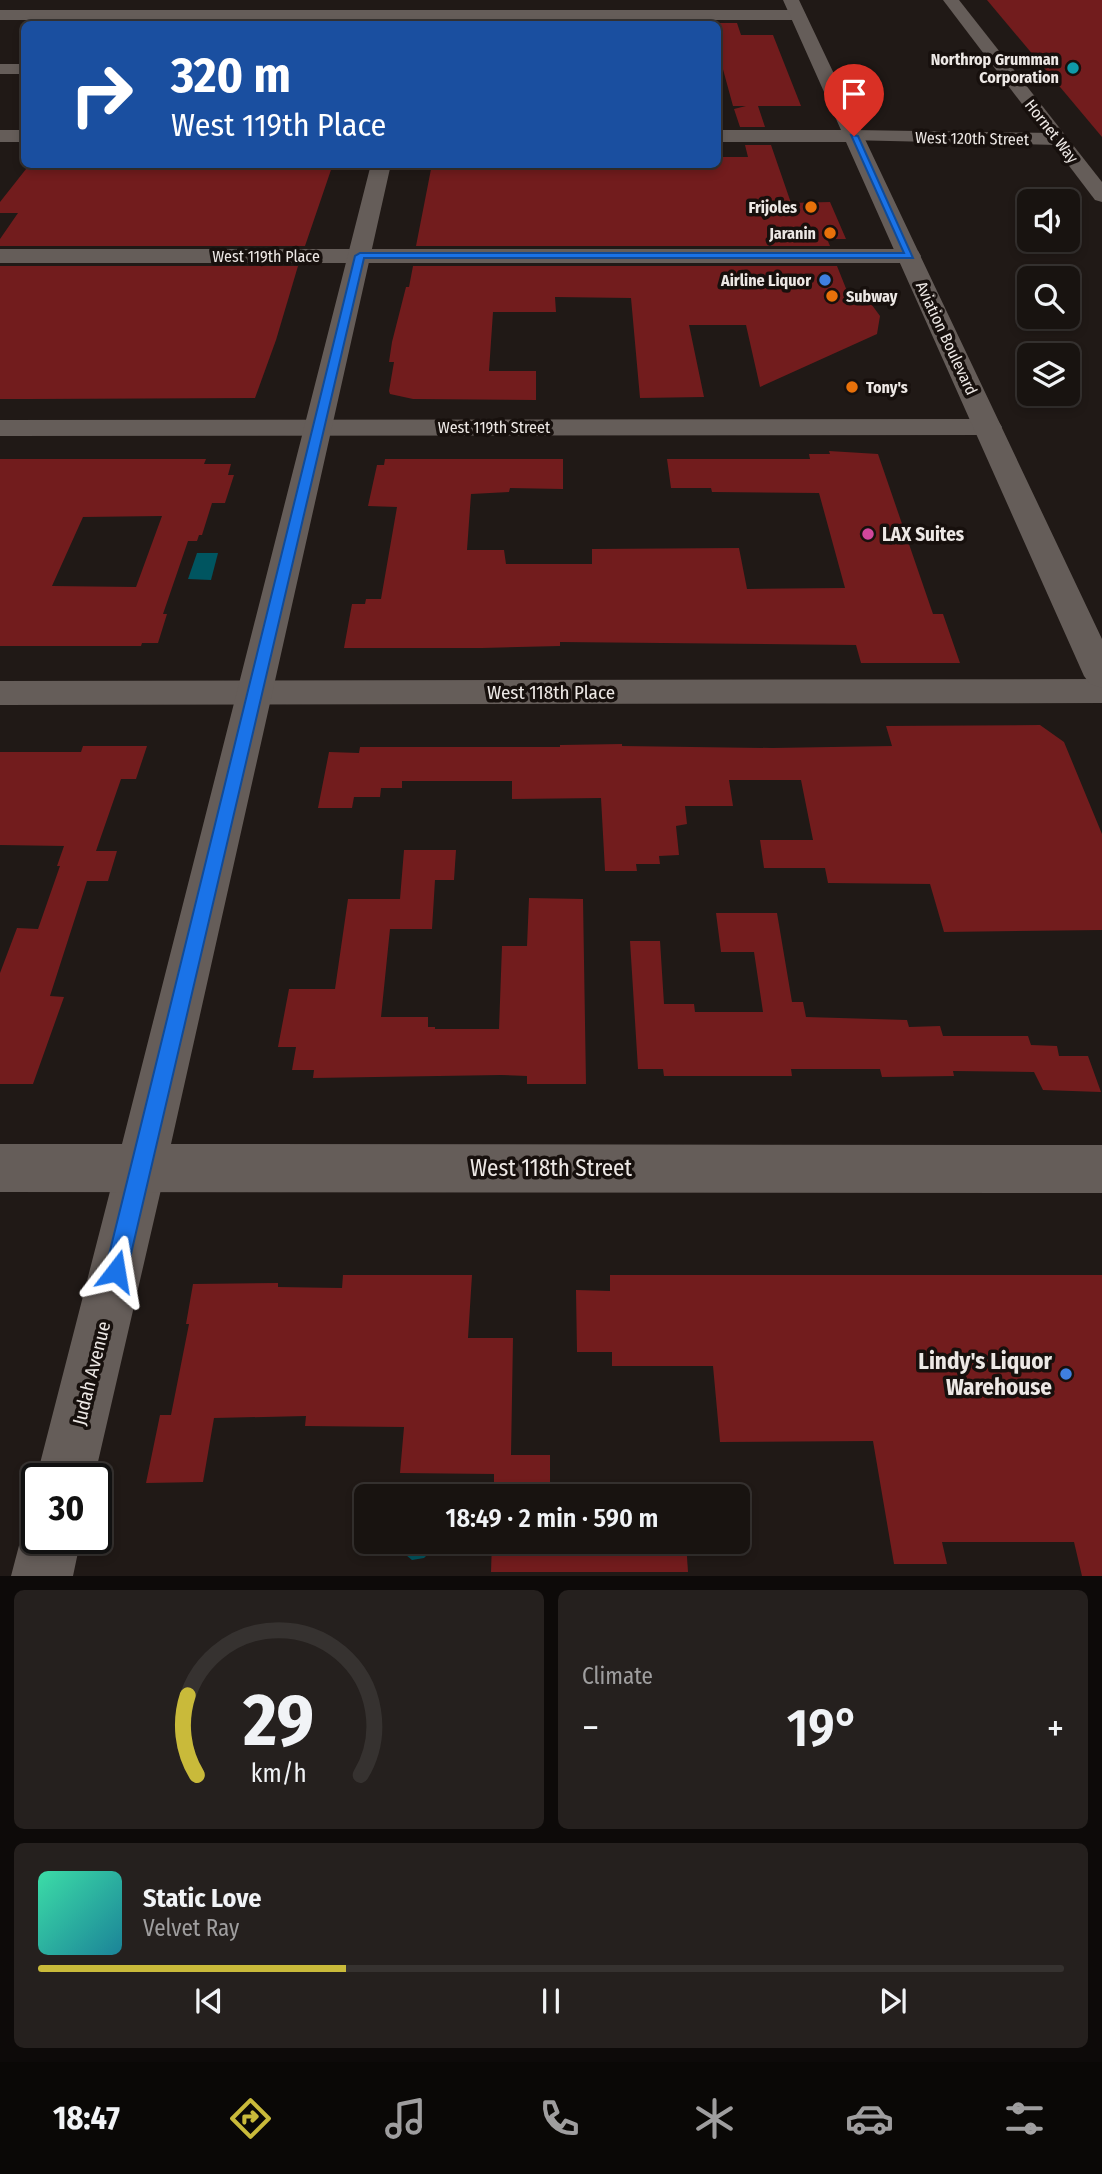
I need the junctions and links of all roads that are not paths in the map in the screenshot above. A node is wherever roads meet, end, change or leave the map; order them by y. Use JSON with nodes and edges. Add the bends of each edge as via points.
{"nodes":[{"id":1,"x":951,"y":0,"type":"edge"},
{"id":2,"x":752,"y":8,"type":"edge"},
{"id":3,"x":794,"y":8,"type":"edge"},
{"id":4,"x":0,"y":15,"type":"edge"},
{"id":5,"x":571,"y":20,"type":"edge"},
{"id":6,"x":0,"y":69,"type":"edge"},
{"id":7,"x":21,"y":69,"type":"edge"},
{"id":8,"x":0,"y":136,"type":"edge"},
{"id":9,"x":21,"y":136,"type":"edge"},
{"id":10,"x":721,"y":136,"type":"edge"},
{"id":11,"x":854,"y":136,"type":"junction"},
{"id":12,"x":1058,"y":139,"type":"junction"},
{"id":13,"x":381,"y":168,"type":"edge"},
{"id":14,"x":1102,"y":196,"type":"edge"},
{"id":15,"x":0,"y":256,"type":"edge"},
{"id":16,"x":360,"y":256,"type":"junction"},
{"id":17,"x":910,"y":256,"type":"junction"},
{"id":18,"x":318,"y":427,"type":"junction"},
{"id":19,"x":988,"y":427,"type":"junction"},
{"id":20,"x":0,"y":428,"type":"edge"},
{"id":21,"x":1102,"y":676,"type":"edge"},
{"id":22,"x":1102,"y":691,"type":"edge"},
{"id":23,"x":255,"y":693,"type":"junction"},
{"id":24,"x":0,"y":694,"type":"edge"},
{"id":25,"x":0,"y":1168,"type":"edge"},
{"id":26,"x":141,"y":1168,"type":"junction"},
{"id":27,"x":1102,"y":1169,"type":"edge"},
{"id":28,"x":69,"y":1463,"type":"edge"},
{"id":29,"x":47,"y":1554,"type":"edge"},
{"id":30,"x":42,"y":1576,"type":"edge"}],
"edges":[{"from":1,"to":12,"type":"street","name":"Hornet Way"},
{"from":2,"to":3,"type":"street"},
{"from":2,"to":5,"type":"street"},
{"from":3,"to":11,"type":"street","name":"Aviation Boulevard"},
{"from":4,"to":5,"type":"street"},
{"from":6,"to":7,"type":"street"},
{"from":8,"to":9,"type":"street"},
{"from":10,"to":11,"type":"street","name":"West 120th Street"},
{"from":11,"to":12,"type":"street","name":"West 120th Street"},
{"from":11,"to":17,"type":"street","name":"Aviation Boulevard"},
{"from":12,"to":14,"type":"street","name":"Hornet Way"},
{"from":13,"to":16,"type":"street","name":"Judah Avenue"},
{"from":15,"to":16,"type":"street","name":"West 119th Place"},
{"from":16,"to":17,"type":"street","name":"West 119th Place"},
{"from":16,"to":18,"type":"street","name":"Judah Avenue"},
{"from":17,"to":19,"type":"street","name":"Aviation Boulevard"},
{"from":18,"to":19,"type":"street","name":"West 119th Street"},
{"from":18,"to":20,"type":"street","name":"West 119th Street"},
{"from":18,"to":23,"type":"street","name":"Judah Avenue"},
{"from":19,"to":21,"type":"street","name":"Aviation Boulevard"},
{"from":22,"to":23,"type":"street","name":"West 118th Place"},
{"from":23,"to":24,"type":"street","name":"West 118th Place"},
{"from":23,"to":26,"type":"street","name":"Judah Avenue"},
{"from":25,"to":26,"type":"street","name":"West 118th Street"},
{"from":26,"to":27,"type":"street","name":"West 118th Street"},
{"from":26,"to":28,"type":"street","name":"Judah Avenue"},
{"from":29,"to":30,"type":"street"}]}
